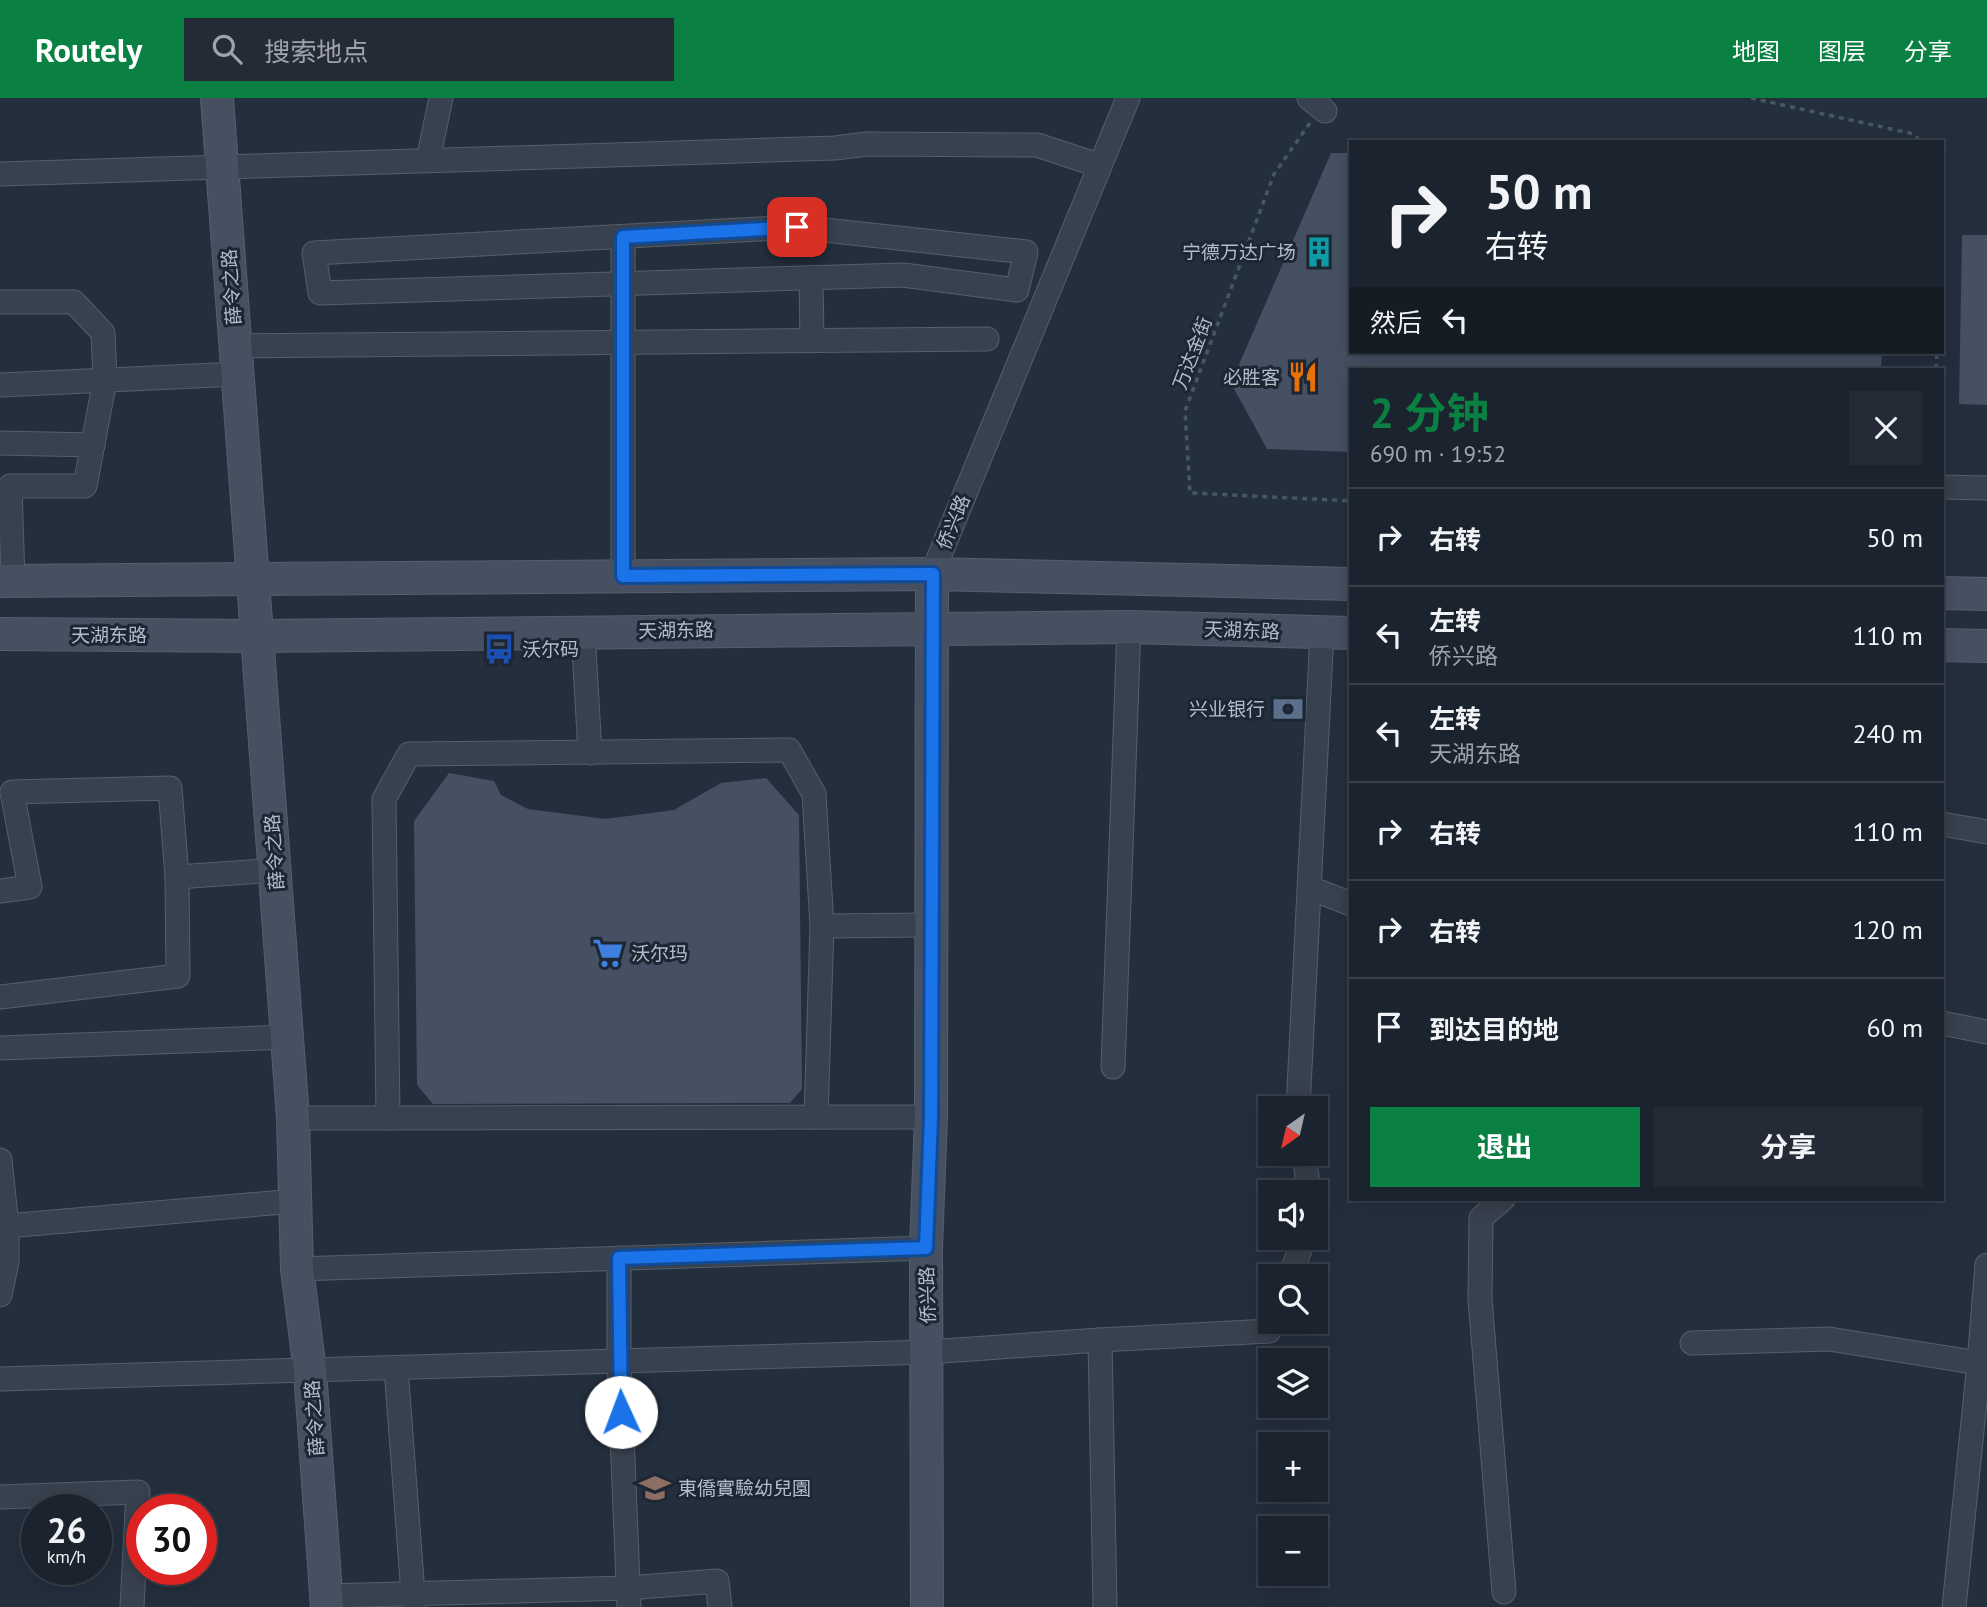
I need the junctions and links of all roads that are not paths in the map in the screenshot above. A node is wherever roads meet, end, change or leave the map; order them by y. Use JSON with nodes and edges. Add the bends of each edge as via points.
{"nodes":[{"id":1,"x":217,"y":98,"type":"edge"},
{"id":2,"x":442,"y":98,"type":"edge"},
{"id":3,"x":1128,"y":98,"type":"edge"},
{"id":4,"x":428,"y":160,"type":"junction"},
{"id":5,"x":1098,"y":165,"type":"junction"},
{"id":6,"x":223,"y":166,"type":"junction"},
{"id":7,"x":0,"y":174,"type":"edge"},
{"id":8,"x":623,"y":237,"type":"junction"},
{"id":9,"x":811,"y":278,"type":"junction"},
{"id":10,"x":625,"y":284,"type":"junction"},
{"id":11,"x":0,"y":302,"type":"edge"},
{"id":12,"x":987,"y":339,"type":"dead end"},
{"id":13,"x":812,"y":340,"type":"junction"},
{"id":14,"x":625,"y":342,"type":"junction"},
{"id":15,"x":237,"y":360,"type":"junction"},
{"id":16,"x":106,"y":380,"type":"junction"},
{"id":17,"x":0,"y":384,"type":"edge"},
{"id":18,"x":0,"y":443,"type":"edge"},
{"id":19,"x":93,"y":445,"type":"junction"},
{"id":20,"x":1944,"y":487,"type":"edge"},
{"id":21,"x":1987,"y":488,"type":"edge"},
{"id":22,"x":933,"y":574,"type":"junction"},
{"id":23,"x":623,"y":576,"type":"junction"},
{"id":24,"x":253,"y":579,"type":"junction"},
{"id":25,"x":6,"y":581,"type":"edge"},
{"id":26,"x":1349,"y":584,"type":"edge"},
{"id":27,"x":1944,"y":593,"type":"edge"},
{"id":28,"x":1987,"y":594,"type":"edge"},
{"id":29,"x":933,"y":627,"type":"junction"},
{"id":30,"x":1129,"y":627,"type":"junction"},
{"id":31,"x":583,"y":631,"type":"junction"},
{"id":32,"x":1336,"y":633,"type":"edge"},
{"id":33,"x":0,"y":634,"type":"edge"},
{"id":34,"x":259,"y":636,"type":"junction"},
{"id":35,"x":1944,"y":646,"type":"edge"},
{"id":36,"x":1987,"y":646,"type":"edge"},
{"id":37,"x":590,"y":753,"type":"junction"},
{"id":38,"x":1944,"y":824,"type":"edge"},
{"id":39,"x":1987,"y":832,"type":"edge"},
{"id":40,"x":276,"y":870,"type":"junction"},
{"id":41,"x":177,"y":877,"type":"junction"},
{"id":42,"x":1310,"y":888,"type":"junction"},
{"id":43,"x":0,"y":891,"type":"edge"},
{"id":44,"x":1349,"y":903,"type":"edge"},
{"id":45,"x":932,"y":925,"type":"junction"},
{"id":46,"x":822,"y":926,"type":"junction"},
{"id":47,"x":0,"y":998,"type":"edge"},
{"id":48,"x":1944,"y":1023,"type":"edge"},
{"id":49,"x":1987,"y":1032,"type":"edge"},
{"id":50,"x":287,"y":1037,"type":"junction"},
{"id":51,"x":0,"y":1048,"type":"edge"},
{"id":52,"x":1113,"y":1067,"type":"dead end"},
{"id":53,"x":1299,"y":1096,"type":"edge"},
{"id":54,"x":816,"y":1117,"type":"junction"},
{"id":55,"x":931,"y":1117,"type":"junction"},
{"id":56,"x":293,"y":1118,"type":"junction"},
{"id":57,"x":388,"y":1118,"type":"junction"},
{"id":58,"x":0,"y":1160,"type":"edge"},
{"id":59,"x":295,"y":1201,"type":"junction"},
{"id":60,"x":1501,"y":1201,"type":"edge"},
{"id":61,"x":7,"y":1226,"type":"junction"},
{"id":62,"x":926,"y":1248,"type":"junction"},
{"id":63,"x":619,"y":1258,"type":"junction"},
{"id":64,"x":1987,"y":1265,"type":"edge"},
{"id":65,"x":297,"y":1269,"type":"junction"},
{"id":66,"x":0,"y":1295,"type":"edge"},
{"id":67,"x":1258,"y":1332,"type":"edge"},
{"id":68,"x":1100,"y":1340,"type":"junction"},
{"id":69,"x":1692,"y":1343,"type":"dead end"},
{"id":70,"x":929,"y":1352,"type":"junction"},
{"id":71,"x":619,"y":1361,"type":"junction"},
{"id":72,"x":1979,"y":1363,"type":"junction"},
{"id":73,"x":396,"y":1368,"type":"junction"},
{"id":74,"x":310,"y":1371,"type":"junction"},
{"id":75,"x":0,"y":1379,"type":"edge"},
{"id":76,"x":0,"y":1497,"type":"edge"},
{"id":77,"x":1504,"y":1592,"type":"dead end"},
{"id":78,"x":628,"y":1598,"type":"edge"},
{"id":79,"x":414,"y":1600,"type":"edge"},
{"id":80,"x":326,"y":1602,"type":"edge"},
{"id":81,"x":132,"y":1607,"type":"edge"},
{"id":82,"x":720,"y":1607,"type":"edge"},
{"id":83,"x":927,"y":1607,"type":"edge"},
{"id":84,"x":1105,"y":1607,"type":"edge"},
{"id":85,"x":1954,"y":1607,"type":"edge"}],
"edges":[{"from":1,"to":6,"type":"main road","name":"薛令之路"},
{"from":2,"to":4,"type":"street"},
{"from":3,"to":5,"type":"street","name":"侨兴路"},
{"from":4,"to":5,"type":"street","via":[[867,144],[1037,145]]},
{"from":4,"to":6,"type":"street"},
{"from":5,"to":22,"type":"street","name":"侨兴路"},
{"from":6,"to":7,"type":"street"},
{"from":6,"to":15,"type":"main road","name":"薛令之路"},
{"from":8,"to":9,"type":"street","via":[[797,227],[1026,252],[1017,290],[903,275]]},
{"from":8,"to":10,"type":"street"},
{"from":8,"to":10,"type":"street","via":[[314,253],[320,293]]},
{"from":9,"to":10,"type":"street"},
{"from":9,"to":13,"type":"street"},
{"from":10,"to":14,"type":"street"},
{"from":11,"to":16,"type":"street","via":[[74,302],[103,333]]},
{"from":12,"to":13,"type":"street"},
{"from":13,"to":14,"type":"street"},
{"from":14,"to":15,"type":"street"},
{"from":14,"to":23,"type":"street"},
{"from":15,"to":16,"type":"street"},
{"from":15,"to":24,"type":"main road","name":"薛令之路"},
{"from":16,"to":17,"type":"street"},
{"from":16,"to":19,"type":"street"},
{"from":18,"to":19,"type":"street"},
{"from":19,"to":25,"type":"street","via":[[85,486],[10,486]]},
{"from":20,"to":21,"type":"street"},
{"from":22,"to":23,"type":"main road"},
{"from":22,"to":26,"type":"main road"},
{"from":22,"to":29,"type":"main road","name":"侨兴路"},
{"from":23,"to":24,"type":"main road"},
{"from":24,"to":25,"type":"main road"},
{"from":24,"to":34,"type":"main road","name":"薛令之路"},
{"from":27,"to":28,"type":"main road"},
{"from":29,"to":30,"type":"main road","name":"天湖东路"},
{"from":29,"to":31,"type":"main road","name":"天湖东路"},
{"from":29,"to":45,"type":"main road","name":"侨兴路"},
{"from":30,"to":32,"type":"main road","name":"天湖东路"},
{"from":30,"to":52,"type":"street"},
{"from":31,"to":34,"type":"main road","name":"天湖东路"},
{"from":31,"to":37,"type":"street"},
{"from":32,"to":42,"type":"street"},
{"from":33,"to":34,"type":"main road","name":"天湖东路"},
{"from":34,"to":40,"type":"main road","name":"薛令之路"},
{"from":35,"to":36,"type":"main road"},
{"from":37,"to":46,"type":"street","via":[[789,750],[814,794]]},
{"from":37,"to":57,"type":"street","via":[[409,754],[384,799]]},
{"from":38,"to":39,"type":"street"},
{"from":40,"to":41,"type":"street"},
{"from":40,"to":50,"type":"main road","name":"薛令之路"},
{"from":41,"to":43,"type":"street","via":[[170,788],[12,792],[30,887]]},
{"from":41,"to":47,"type":"street","via":[[178,976]]},
{"from":42,"to":44,"type":"street"},
{"from":42,"to":53,"type":"street"},
{"from":45,"to":46,"type":"street"},
{"from":45,"to":55,"type":"main road","name":"侨兴路"},
{"from":46,"to":54,"type":"street"},
{"from":48,"to":49,"type":"street"},
{"from":50,"to":51,"type":"street"},
{"from":50,"to":56,"type":"main road","name":"薛令之路"},
{"from":54,"to":55,"type":"street"},
{"from":54,"to":57,"type":"street"},
{"from":55,"to":62,"type":"main road","name":"侨兴路"},
{"from":56,"to":57,"type":"street"},
{"from":56,"to":59,"type":"main road","name":"薛令之路"},
{"from":58,"to":61,"type":"street"},
{"from":59,"to":61,"type":"street"},
{"from":59,"to":65,"type":"main road","name":"薛令之路"},
{"from":60,"to":77,"type":"street","via":[[1481,1218],[1480,1299]]},
{"from":61,"to":66,"type":"street","via":[[7,1262]]},
{"from":62,"to":63,"type":"street"},
{"from":62,"to":70,"type":"main road","name":"侨兴路"},
{"from":63,"to":65,"type":"street"},
{"from":63,"to":71,"type":"street"},
{"from":64,"to":72,"type":"street"},
{"from":65,"to":74,"type":"main road","name":"薛令之路"},
{"from":67,"to":68,"type":"street"},
{"from":68,"to":70,"type":"street"},
{"from":68,"to":84,"type":"street"},
{"from":69,"to":72,"type":"street","via":[[1829,1339]]},
{"from":70,"to":71,"type":"street"},
{"from":70,"to":83,"type":"main road","name":"侨兴路"},
{"from":71,"to":73,"type":"street"},
{"from":71,"to":78,"type":"street"},
{"from":72,"to":85,"type":"street"},
{"from":73,"to":74,"type":"street"},
{"from":73,"to":79,"type":"street"},
{"from":74,"to":75,"type":"street"},
{"from":74,"to":80,"type":"main road","name":"薛令之路"},
{"from":76,"to":81,"type":"street","via":[[138,1492]]},
{"from":78,"to":79,"type":"street"},
{"from":78,"to":82,"type":"street","via":[[717,1581]]},
{"from":79,"to":80,"type":"street"}]}
